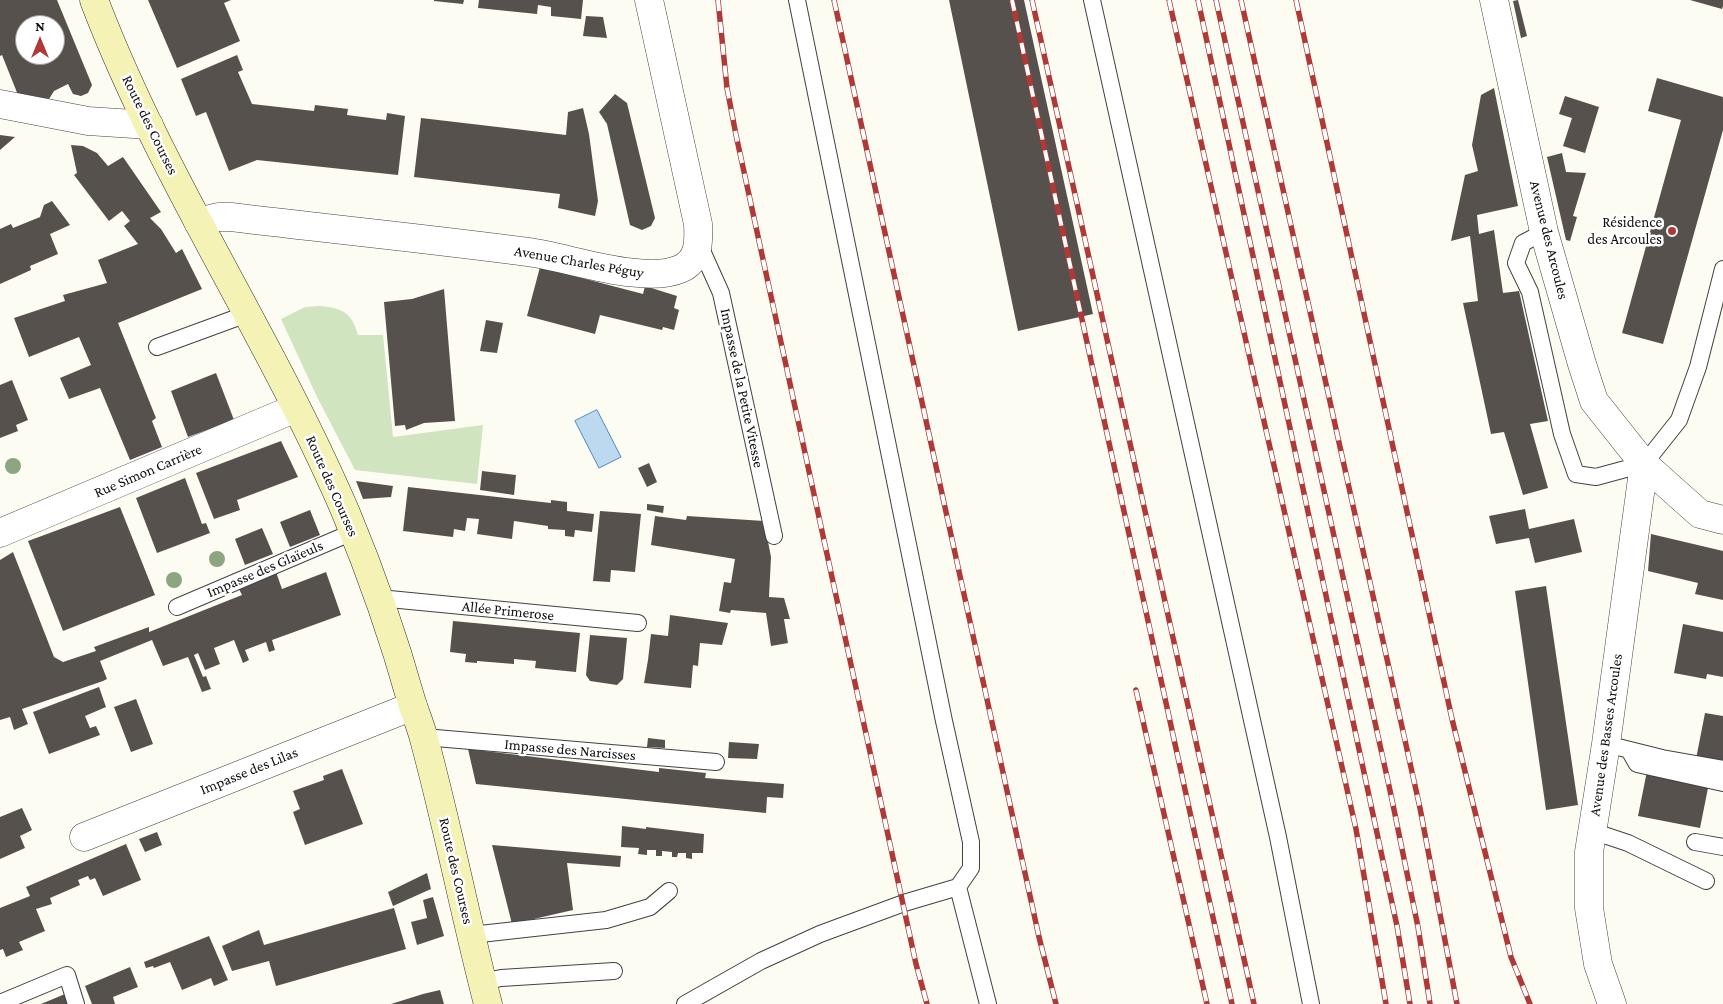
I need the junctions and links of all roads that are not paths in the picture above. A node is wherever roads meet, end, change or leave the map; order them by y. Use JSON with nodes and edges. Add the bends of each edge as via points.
{"nodes":[{"id":1,"x":94,"y":0,"type":"edge"},
{"id":2,"x":649,"y":0,"type":"edge"},
{"id":3,"x":797,"y":0,"type":"edge"},
{"id":4,"x":1092,"y":0,"type":"edge"},
{"id":5,"x":1494,"y":0,"type":"edge"},
{"id":6,"x":0,"y":104,"type":"edge"},
{"id":7,"x":149,"y":125,"type":"junction"},
{"id":8,"x":198,"y":222,"type":"junction"},
{"id":9,"x":1544,"y":232,"type":"junction"},
{"id":10,"x":699,"y":244,"type":"junction"},
{"id":11,"x":1723,"y":269,"type":"edge"},
{"id":12,"x":247,"y":314,"type":"junction"},
{"id":13,"x":157,"y":346,"type":"dead end"},
{"id":14,"x":296,"y":408,"type":"junction"},
{"id":15,"x":1644,"y":464,"type":"junction"},
{"id":16,"x":1723,"y":520,"type":"edge"},
{"id":17,"x":353,"y":532,"type":"junction"},
{"id":18,"x":0,"y":533,"type":"edge"},
{"id":19,"x":774,"y":536,"type":"dead end"},
{"id":20,"x":379,"y":598,"type":"junction"},
{"id":21,"x":177,"y":607,"type":"dead end"},
{"id":22,"x":638,"y":623,"type":"dead end"},
{"id":23,"x":413,"y":706,"type":"junction"},
{"id":24,"x":424,"y":738,"type":"junction"},
{"id":25,"x":1618,"y":747,"type":"junction"},
{"id":26,"x":716,"y":762,"type":"dead end"},
{"id":27,"x":1723,"y":769,"type":"edge"},
{"id":28,"x":1723,"y":783,"type":"edge"},
{"id":29,"x":1592,"y":831,"type":"junction"},
{"id":30,"x":84,"y":837,"type":"dead end"},
{"id":31,"x":1695,"y":842,"type":"dead end"},
{"id":32,"x":1723,"y":847,"type":"edge"},
{"id":33,"x":1706,"y":881,"type":"dead end"},
{"id":34,"x":958,"y":888,"type":"junction"},
{"id":35,"x":669,"y":891,"type":"dead end"},
{"id":36,"x":471,"y":935,"type":"junction"},
{"id":37,"x":614,"y":970,"type":"dead end"},
{"id":38,"x":485,"y":993,"type":"edge"},
{"id":39,"x":695,"y":1002,"type":"edge"},
{"id":40,"x":0,"y":1003,"type":"edge"},
{"id":41,"x":76,"y":1004,"type":"edge"},
{"id":42,"x":988,"y":1004,"type":"edge"},
{"id":43,"x":1311,"y":1004,"type":"edge"},
{"id":44,"x":1612,"y":1004,"type":"edge"}],
"edges":[{"from":1,"to":7,"type":"street","name":"Route des Courses"},
{"from":2,"to":10,"type":"street","via":[[698,224]]},
{"from":3,"to":34,"type":"lane","via":[[971,842],[971,868]]},
{"from":4,"to":43,"type":"lane","via":[[1278,837]]},
{"from":5,"to":9,"type":"street","name":"Avenue des Arcoules"},
{"from":6,"to":7,"type":"street","via":[[88,121]]},
{"from":7,"to":8,"type":"street","name":"Route des Courses"},
{"from":8,"to":10,"type":"street","name":"Avenue Charles Péguy","via":[[231,217],[530,252],[635,273],[656,274],[680,269],[694,259]]},
{"from":8,"to":12,"type":"street","name":"Route des Courses"},
{"from":9,"to":15,"type":"street","name":"Avenue des Arcoules","via":[[1594,400]]},
{"from":9,"to":15,"type":"lane","via":[[1523,243],[1516,263],[1530,292],[1562,434],[1576,474],[1596,477]]},
{"from":10,"to":19,"type":"lane","name":"Impasse de la Petite Vitesse","via":[[721,293]]},
{"from":11,"to":15,"type":"lane","via":[[1698,367],[1679,420]]},
{"from":12,"to":13,"type":"lane"},
{"from":12,"to":14,"type":"street","name":"Route des Courses"},
{"from":14,"to":17,"type":"street","name":"Route des Courses"},
{"from":14,"to":18,"type":"street","name":"Rue Simon Carrière"},
{"from":15,"to":16,"type":"street","name":"Avenue des Arcoules","via":[[1700,514]]},
{"from":15,"to":25,"type":"street","name":"Avenue des Basses Arcoules"},
{"from":17,"to":20,"type":"street","name":"Route des Courses"},
{"from":17,"to":21,"type":"lane","name":"Impasse des Glaïeuls"},
{"from":20,"to":22,"type":"lane","name":"Allée Primerose"},
{"from":20,"to":23,"type":"street","name":"Route des Courses"},
{"from":23,"to":24,"type":"street","name":"Route des Courses"},
{"from":23,"to":30,"type":"street","name":"Impasse des Lilas"},
{"from":24,"to":26,"type":"lane","name":"Impasse des Narcisses"},
{"from":24,"to":36,"type":"street","name":"Route des Courses"},
{"from":25,"to":27,"type":"lane"},
{"from":25,"to":28,"type":"lane","via":[[1637,764]]},
{"from":25,"to":29,"type":"street","name":"Avenue des Basses Arcoules"},
{"from":29,"to":33,"type":"lane","via":[[1628,843]]},
{"from":29,"to":44,"type":"street","name":"Avenue des Basses Arcoules","via":[[1590,908],[1598,964]]},
{"from":31,"to":32,"type":"lane"},
{"from":34,"to":39,"type":"lane","via":[[904,903],[820,934],[761,961]]},
{"from":34,"to":42,"type":"lane"},
{"from":35,"to":36,"type":"lane","via":[[650,907],[606,920]]},
{"from":36,"to":38,"type":"street","name":"Route des Courses"},
{"from":37,"to":38,"type":"lane","via":[[502,978]]},
{"from":40,"to":41,"type":"lane","via":[[67,975]]}]}
